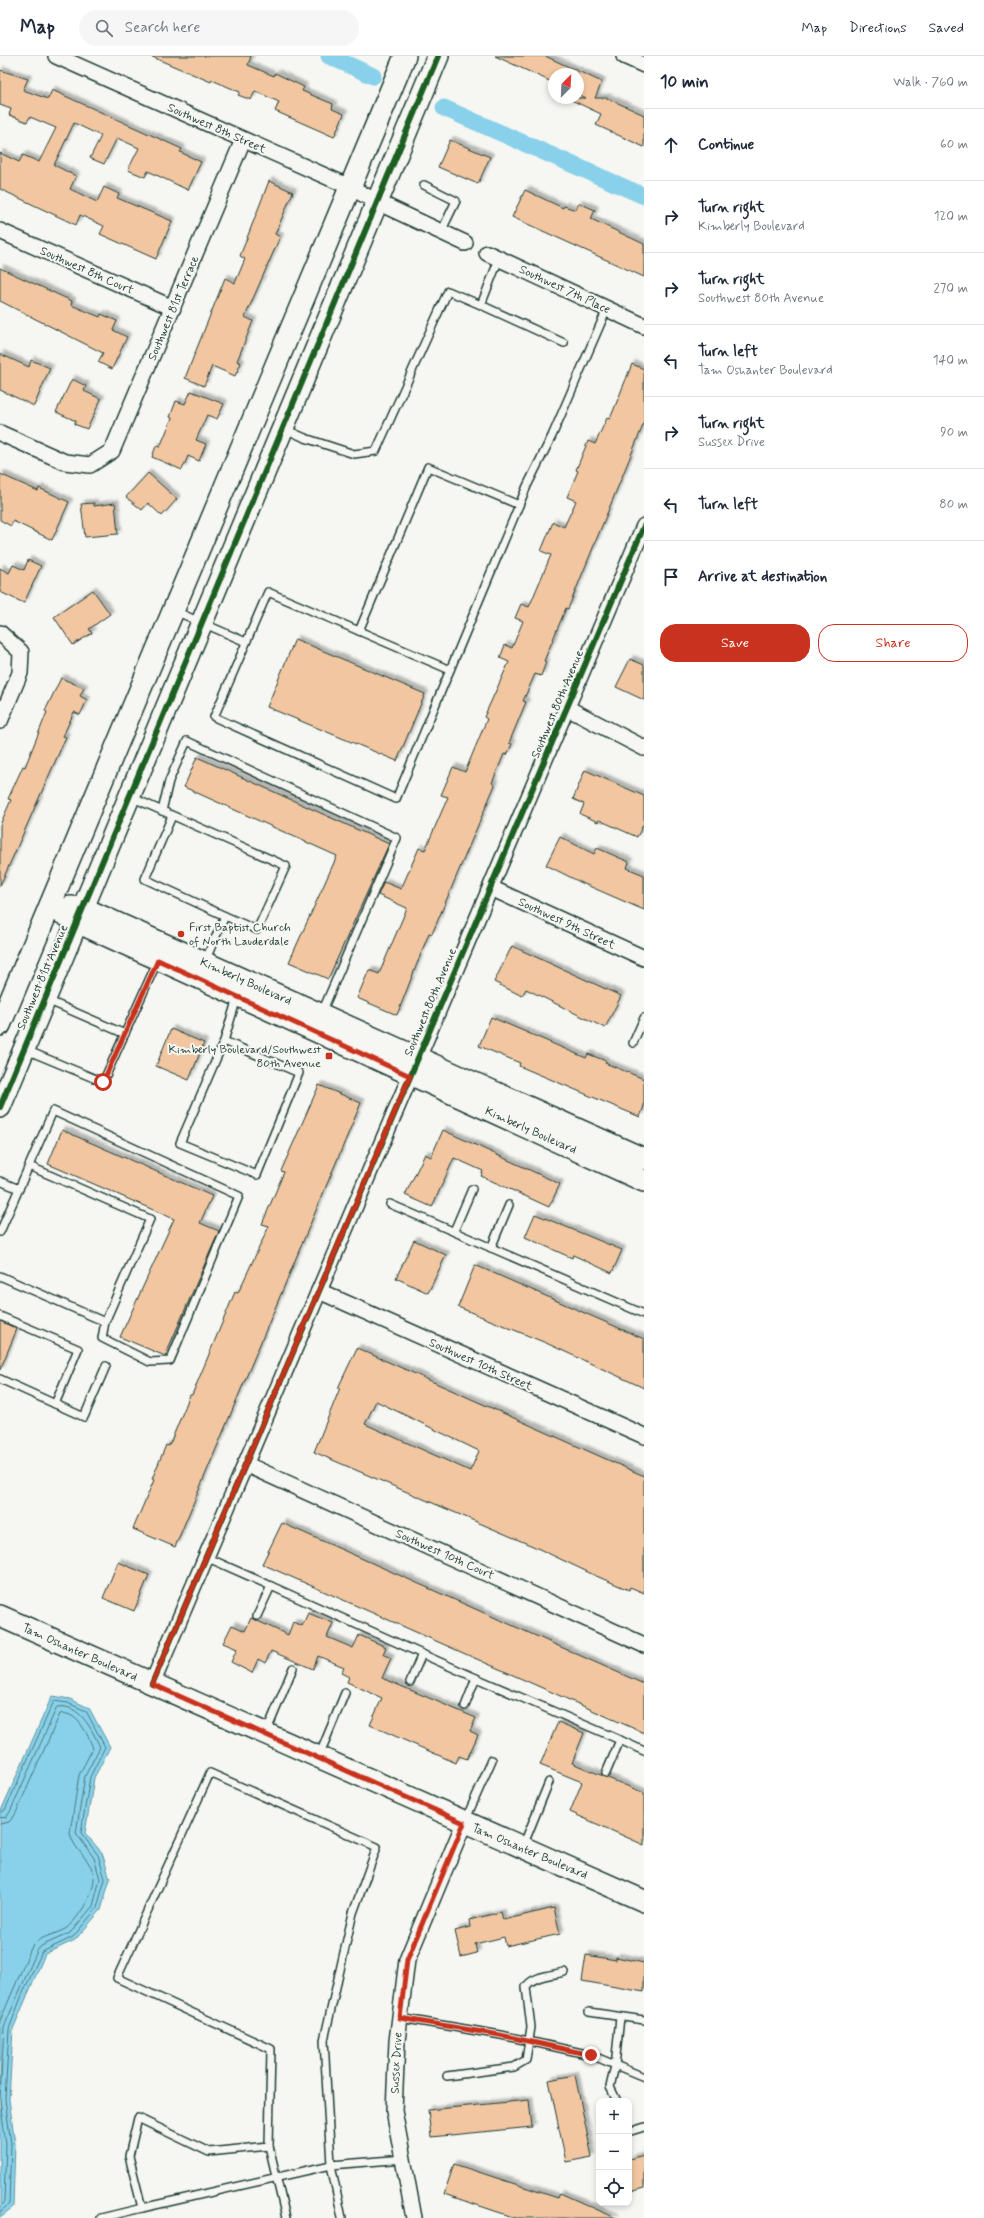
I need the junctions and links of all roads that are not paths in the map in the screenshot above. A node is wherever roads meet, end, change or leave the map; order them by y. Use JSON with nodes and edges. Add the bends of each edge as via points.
{"nodes":[{"id":1,"x":56,"y":56,"type":"edge"},
{"id":2,"x":405,"y":56,"type":"edge"},
{"id":3,"x":438,"y":56,"type":"edge"},
{"id":4,"x":624,"y":56,"type":"edge"},
{"id":5,"x":644,"y":65,"type":"edge"},
{"id":6,"x":243,"y":140,"type":"junction"},
{"id":7,"x":424,"y":185,"type":"dead end"},
{"id":8,"x":350,"y":187,"type":"junction"},
{"id":9,"x":377,"y":202,"type":"junction"},
{"id":10,"x":0,"y":231,"type":"edge"},
{"id":11,"x":441,"y":232,"type":"junction"},
{"id":12,"x":465,"y":243,"type":"dead end"},
{"id":13,"x":493,"y":256,"type":"joint"},
{"id":14,"x":481,"y":305,"type":"junction"},
{"id":15,"x":173,"y":308,"type":"junction"},
{"id":16,"x":607,"y":309,"type":"junction"},
{"id":17,"x":644,"y":326,"type":"edge"},
{"id":18,"x":564,"y":342,"type":"dead end"},
{"id":19,"x":283,"y":428,"type":"junction"},
{"id":20,"x":0,"y":433,"type":"edge"},
{"id":21,"x":519,"y":505,"type":"junction"},
{"id":22,"x":644,"y":526,"type":"edge"},
{"id":23,"x":641,"y":542,"type":"edge"},
{"id":24,"x":173,"y":610,"type":"junction"},
{"id":25,"x":202,"y":623,"type":"junction"},
{"id":26,"x":359,"y":631,"type":"junction"},
{"id":27,"x":0,"y":633,"type":"edge"},
{"id":28,"x":246,"y":642,"type":"junction"},
{"id":29,"x":450,"y":670,"type":"junction"},
{"id":30,"x":567,"y":708,"type":"junction"},
{"id":31,"x":0,"y":721,"type":"edge"},
{"id":32,"x":644,"y":748,"type":"edge"},
{"id":33,"x":130,"y":797,"type":"junction"},
{"id":34,"x":162,"y":811,"type":"junction"},
{"id":35,"x":172,"y":816,"type":"junction"},
{"id":36,"x":490,"y":888,"type":"junction"},
{"id":37,"x":50,"y":906,"type":"junction"},
{"id":38,"x":80,"y":915,"type":"junction"},
{"id":39,"x":225,"y":916,"type":"junction"},
{"id":40,"x":161,"y":952,"type":"junction"},
{"id":41,"x":644,"y":958,"type":"edge"},
{"id":42,"x":202,"y":970,"type":"junction"},
{"id":43,"x":239,"y":987,"type":"junction"},
{"id":44,"x":45,"y":999,"type":"junction"},
{"id":45,"x":322,"y":1014,"type":"junction"},
{"id":46,"x":644,"y":1018,"type":"edge"},
{"id":47,"x":0,"y":1025,"type":"edge"},
{"id":48,"x":125,"y":1034,"type":"junction"},
{"id":49,"x":224,"y":1042,"type":"junction"},
{"id":50,"x":633,"y":1043,"type":"dead end"},
{"id":51,"x":24,"y":1050,"type":"junction"},
{"id":52,"x":414,"y":1067,"type":"junction"},
{"id":53,"x":0,"y":1107,"type":"edge"},
{"id":54,"x":644,"y":1159,"type":"edge"},
{"id":55,"x":29,"y":1166,"type":"junction"},
{"id":56,"x":0,"y":1181,"type":"edge"},
{"id":57,"x":644,"y":1181,"type":"edge"},
{"id":58,"x":19,"y":1189,"type":"junction"},
{"id":59,"x":472,"y":1189,"type":"dead end"},
{"id":60,"x":390,"y":1204,"type":"dead end"},
{"id":61,"x":509,"y":1205,"type":"dead end"},
{"id":62,"x":454,"y":1231,"type":"junction"},
{"id":63,"x":0,"y":1232,"type":"edge"},
{"id":64,"x":491,"y":1248,"type":"junction"},
{"id":65,"x":0,"y":1276,"type":"edge"},
{"id":66,"x":319,"y":1291,"type":"junction"},
{"id":67,"x":644,"y":1314,"type":"edge"},
{"id":68,"x":0,"y":1316,"type":"edge"},
{"id":69,"x":105,"y":1322,"type":"junction"},
{"id":70,"x":106,"y":1366,"type":"dead end"},
{"id":71,"x":0,"y":1379,"type":"edge"},
{"id":72,"x":55,"y":1404,"type":"junction"},
{"id":73,"x":644,"y":1436,"type":"edge"},
{"id":74,"x":245,"y":1464,"type":"junction"},
{"id":75,"x":206,"y":1557,"type":"junction"},
{"id":76,"x":271,"y":1586,"type":"junction"},
{"id":77,"x":0,"y":1616,"type":"edge"},
{"id":78,"x":257,"y":1616,"type":"dead end"},
{"id":79,"x":644,"y":1645,"type":"edge"},
{"id":80,"x":422,"y":1654,"type":"junction"},
{"id":81,"x":293,"y":1668,"type":"dead end"},
{"id":82,"x":476,"y":1678,"type":"junction"},
{"id":83,"x":410,"y":1682,"type":"dead end"},
{"id":84,"x":152,"y":1684,"type":"junction"},
{"id":85,"x":345,"y":1692,"type":"dead end"},
{"id":86,"x":465,"y":1706,"type":"dead end"},
{"id":87,"x":265,"y":1735,"type":"junction"},
{"id":88,"x":620,"y":1740,"type":"junction"},
{"id":89,"x":644,"y":1751,"type":"edge"},
{"id":90,"x":318,"y":1758,"type":"junction"},
{"id":91,"x":492,"y":1760,"type":"dead end"},
{"id":92,"x":606,"y":1772,"type":"dead end"},
{"id":93,"x":549,"y":1782,"type":"dead end"},
{"id":94,"x":464,"y":1823,"type":"junction"},
{"id":95,"x":522,"y":1848,"type":"junction"},
{"id":96,"x":644,"y":1901,"type":"edge"},
{"id":97,"x":564,"y":1972,"type":"dead end"},
{"id":98,"x":589,"y":2012,"type":"dead end"},
{"id":99,"x":620,"y":2016,"type":"junction"},
{"id":100,"x":400,"y":2018,"type":"junction"},
{"id":101,"x":644,"y":2020,"type":"edge"},
{"id":102,"x":530,"y":2042,"type":"junction"},
{"id":103,"x":615,"y":2066,"type":"junction"},
{"id":104,"x":447,"y":2076,"type":"dead end"},
{"id":105,"x":644,"y":2077,"type":"edge"},
{"id":106,"x":616,"y":2098,"type":"edge"},
{"id":107,"x":644,"y":2127,"type":"edge"},
{"id":108,"x":632,"y":2132,"type":"edge"},
{"id":109,"x":269,"y":2146,"type":"junction"},
{"id":110,"x":404,"y":2159,"type":"junction"},
{"id":111,"x":331,"y":2165,"type":"junction"},
{"id":112,"x":277,"y":2178,"type":"junction"},
{"id":113,"x":142,"y":2208,"type":"junction"},
{"id":114,"x":101,"y":2218,"type":"edge"},
{"id":115,"x":286,"y":2218,"type":"edge"},
{"id":116,"x":342,"y":2218,"type":"edge"},
{"id":117,"x":414,"y":2218,"type":"edge"}],
"edges":[{"from":1,"to":6,"type":"street","name":"Southwest 8th Street"},
{"from":2,"to":8,"type":"street","name":"Southwest 81st Avenue"},
{"from":3,"to":9,"type":"street","name":"Southwest 81st Avenue"},
{"from":4,"to":5,"type":"street"},
{"from":6,"to":8,"type":"street","name":"Southwest 8th Street"},
{"from":6,"to":15,"type":"street","name":"Southwest 81st Terrace"},
{"from":7,"to":11,"type":"lane","via":[[456,201]]},
{"from":8,"to":9,"type":"street","name":"Southwest 8th Street"},
{"from":8,"to":24,"type":"street","name":"Southwest 81st Avenue"},
{"from":9,"to":11,"type":"street"},
{"from":9,"to":19,"type":"street","name":"Southwest 81st Avenue"},
{"from":10,"to":15,"type":"street","name":"Southwest 8th Court"},
{"from":11,"to":12,"type":"street"},
{"from":13,"to":14,"type":"lane"},
{"from":13,"to":16,"type":"street","name":"Southwest 7th Place"},
{"from":14,"to":18,"type":"lane"},
{"from":14,"to":19,"type":"lane","via":[[448,291],[376,451],[354,454]]},
{"from":15,"to":20,"type":"street","name":"Southwest 81st Terrace","via":[[112,451],[90,465],[65,462]]},
{"from":16,"to":17,"type":"street","name":"Southwest 7th Place"},
{"from":16,"to":21,"type":"lane"},
{"from":19,"to":25,"type":"street","name":"Southwest 81st Avenue"},
{"from":21,"to":26,"type":"lane","via":[[428,467]]},
{"from":21,"to":29,"type":"lane"},
{"from":22,"to":23,"type":"street","name":"Southwest 80th Avenue"},
{"from":23,"to":30,"type":"street","name":"Southwest 80th Avenue"},
{"from":24,"to":25,"type":"lane"},
{"from":24,"to":37,"type":"street","name":"Southwest 81st Avenue"},
{"from":25,"to":28,"type":"lane"},
{"from":25,"to":33,"type":"street","name":"Southwest 81st Avenue"},
{"from":26,"to":28,"type":"lane","via":[[268,592]]},
{"from":26,"to":29,"type":"lane"},
{"from":27,"to":31,"type":"street","via":[[21,652],[20,673]]},
{"from":28,"to":29,"type":"lane","via":[[214,717],[396,799]]},
{"from":30,"to":32,"type":"street"},
{"from":30,"to":36,"type":"street","name":"Southwest 80th Avenue"},
{"from":33,"to":34,"type":"lane"},
{"from":33,"to":38,"type":"street","name":"Southwest 81st Avenue"},
{"from":34,"to":35,"type":"lane"},
{"from":34,"to":45,"type":"lane","via":[[169,781],[187,741],[397,838]]},
{"from":35,"to":39,"type":"lane","via":[[145,879]]},
{"from":35,"to":39,"type":"lane","via":[[286,866],[257,930]]},
{"from":36,"to":41,"type":"street","name":"Southwest 9th Street"},
{"from":36,"to":52,"type":"street","name":"Southwest 80th Avenue"},
{"from":37,"to":38,"type":"street","name":"Kimberly Boulevard"},
{"from":37,"to":47,"type":"street","name":"Southwest 81st Avenue"},
{"from":38,"to":40,"type":"street","name":"Kimberly Boulevard"},
{"from":38,"to":44,"type":"street","name":"Southwest 81st Avenue"},
{"from":39,"to":42,"type":"lane"},
{"from":40,"to":42,"type":"street","name":"Kimberly Boulevard"},
{"from":40,"to":48,"type":"lane"},
{"from":42,"to":43,"type":"street","name":"Kimberly Boulevard"},
{"from":43,"to":45,"type":"street","name":"Kimberly Boulevard"},
{"from":43,"to":49,"type":"lane"},
{"from":43,"to":52,"type":"street","name":"Kimberly Boulevard"},
{"from":44,"to":48,"type":"lane"},
{"from":44,"to":51,"type":"street","name":"Southwest 81st Avenue"},
{"from":45,"to":52,"type":"street","name":"Kimberly Boulevard"},
{"from":46,"to":50,"type":"lane"},
{"from":48,"to":51,"type":"lane","via":[[103,1082]]},
{"from":49,"to":49,"type":"lane","via":[[180,1143],[257,1175],[299,1073]]},
{"from":51,"to":53,"type":"street","name":"Southwest 81st Avenue"},
{"from":52,"to":54,"type":"street","name":"Kimberly Boulevard"},
{"from":52,"to":57,"type":"street","name":"Kimberly Boulevard"},
{"from":52,"to":66,"type":"street","name":"Southwest 80th Avenue"},
{"from":55,"to":58,"type":"lane"},
{"from":55,"to":69,"type":"lane","via":[[150,1219]]},
{"from":55,"to":69,"type":"lane","via":[[53,1111],[239,1196],[170,1361],[150,1362],[102,1338]]},
{"from":56,"to":58,"type":"lane"},
{"from":58,"to":63,"type":"lane"},
{"from":59,"to":62,"type":"lane"},
{"from":60,"to":62,"type":"lane"},
{"from":61,"to":64,"type":"lane"},
{"from":62,"to":64,"type":"lane"},
{"from":64,"to":67,"type":"lane"},
{"from":65,"to":69,"type":"lane"},
{"from":66,"to":73,"type":"street","name":"Southwest 10th Street"},
{"from":66,"to":74,"type":"street","name":"Southwest 80th Avenue"},
{"from":68,"to":72,"type":"lane","via":[[78,1349]]},
{"from":70,"to":72,"type":"lane","via":[[84,1417]]},
{"from":71,"to":72,"type":"lane"},
{"from":74,"to":75,"type":"street","name":"Southwest 80th Avenue"},
{"from":74,"to":79,"type":"street","name":"Southwest 10th Court"},
{"from":75,"to":76,"type":"lane"},
{"from":75,"to":84,"type":"street","name":"Southwest 80th Avenue"},
{"from":76,"to":78,"type":"lane"},
{"from":76,"to":80,"type":"lane"},
{"from":77,"to":84,"type":"street","name":"Tam Oshanter Boulevard"},
{"from":80,"to":82,"type":"lane"},
{"from":80,"to":83,"type":"lane"},
{"from":81,"to":87,"type":"lane"},
{"from":82,"to":86,"type":"lane"},
{"from":82,"to":88,"type":"lane"},
{"from":84,"to":87,"type":"street","name":"Tam Oshanter Boulevard"},
{"from":85,"to":90,"type":"lane"},
{"from":87,"to":90,"type":"street","name":"Tam Oshanter Boulevard"},
{"from":88,"to":89,"type":"lane"},
{"from":88,"to":92,"type":"lane"},
{"from":90,"to":94,"type":"street","name":"Tam Oshanter Boulevard"},
{"from":91,"to":94,"type":"lane"},
{"from":93,"to":95,"type":"lane"},
{"from":94,"to":95,"type":"street","name":"Tam Oshanter Boulevard"},
{"from":94,"to":100,"type":"street","name":"Sussex Drive","via":[[407,1960]]},
{"from":95,"to":96,"type":"street","name":"Tam Oshanter Boulevard"},
{"from":97,"to":102,"type":"lane","via":[[534,1980],[526,1987],[531,2027]]},
{"from":98,"to":99,"type":"lane"},
{"from":99,"to":101,"type":"lane"},
{"from":99,"to":103,"type":"lane"},
{"from":100,"to":102,"type":"lane"},
{"from":100,"to":110,"type":"street","name":"Sussex Drive","via":[[394,2111]]},
{"from":102,"to":103,"type":"lane","via":[[591,2055]]},
{"from":102,"to":104,"type":"lane","via":[[526,2060],[514,2067]]},
{"from":103,"to":105,"type":"lane"},
{"from":103,"to":106,"type":"lane","via":[[610,2087]]},
{"from":107,"to":108,"type":"lane"},
{"from":109,"to":111,"type":"lane","via":[[271,2049],[117,1978],[210,1773],[377,1847],[353,1913],[324,2040]]},
{"from":109,"to":112,"type":"lane"},
{"from":109,"to":113,"type":"lane","via":[[209,2152],[138,2118],[129,2156]]},
{"from":110,"to":111,"type":"lane"},
{"from":110,"to":117,"type":"street","name":"Sussex Drive"},
{"from":111,"to":112,"type":"lane"},
{"from":111,"to":116,"type":"lane"},
{"from":112,"to":113,"type":"lane"},
{"from":112,"to":115,"type":"lane"},
{"from":113,"to":114,"type":"lane"}]}
